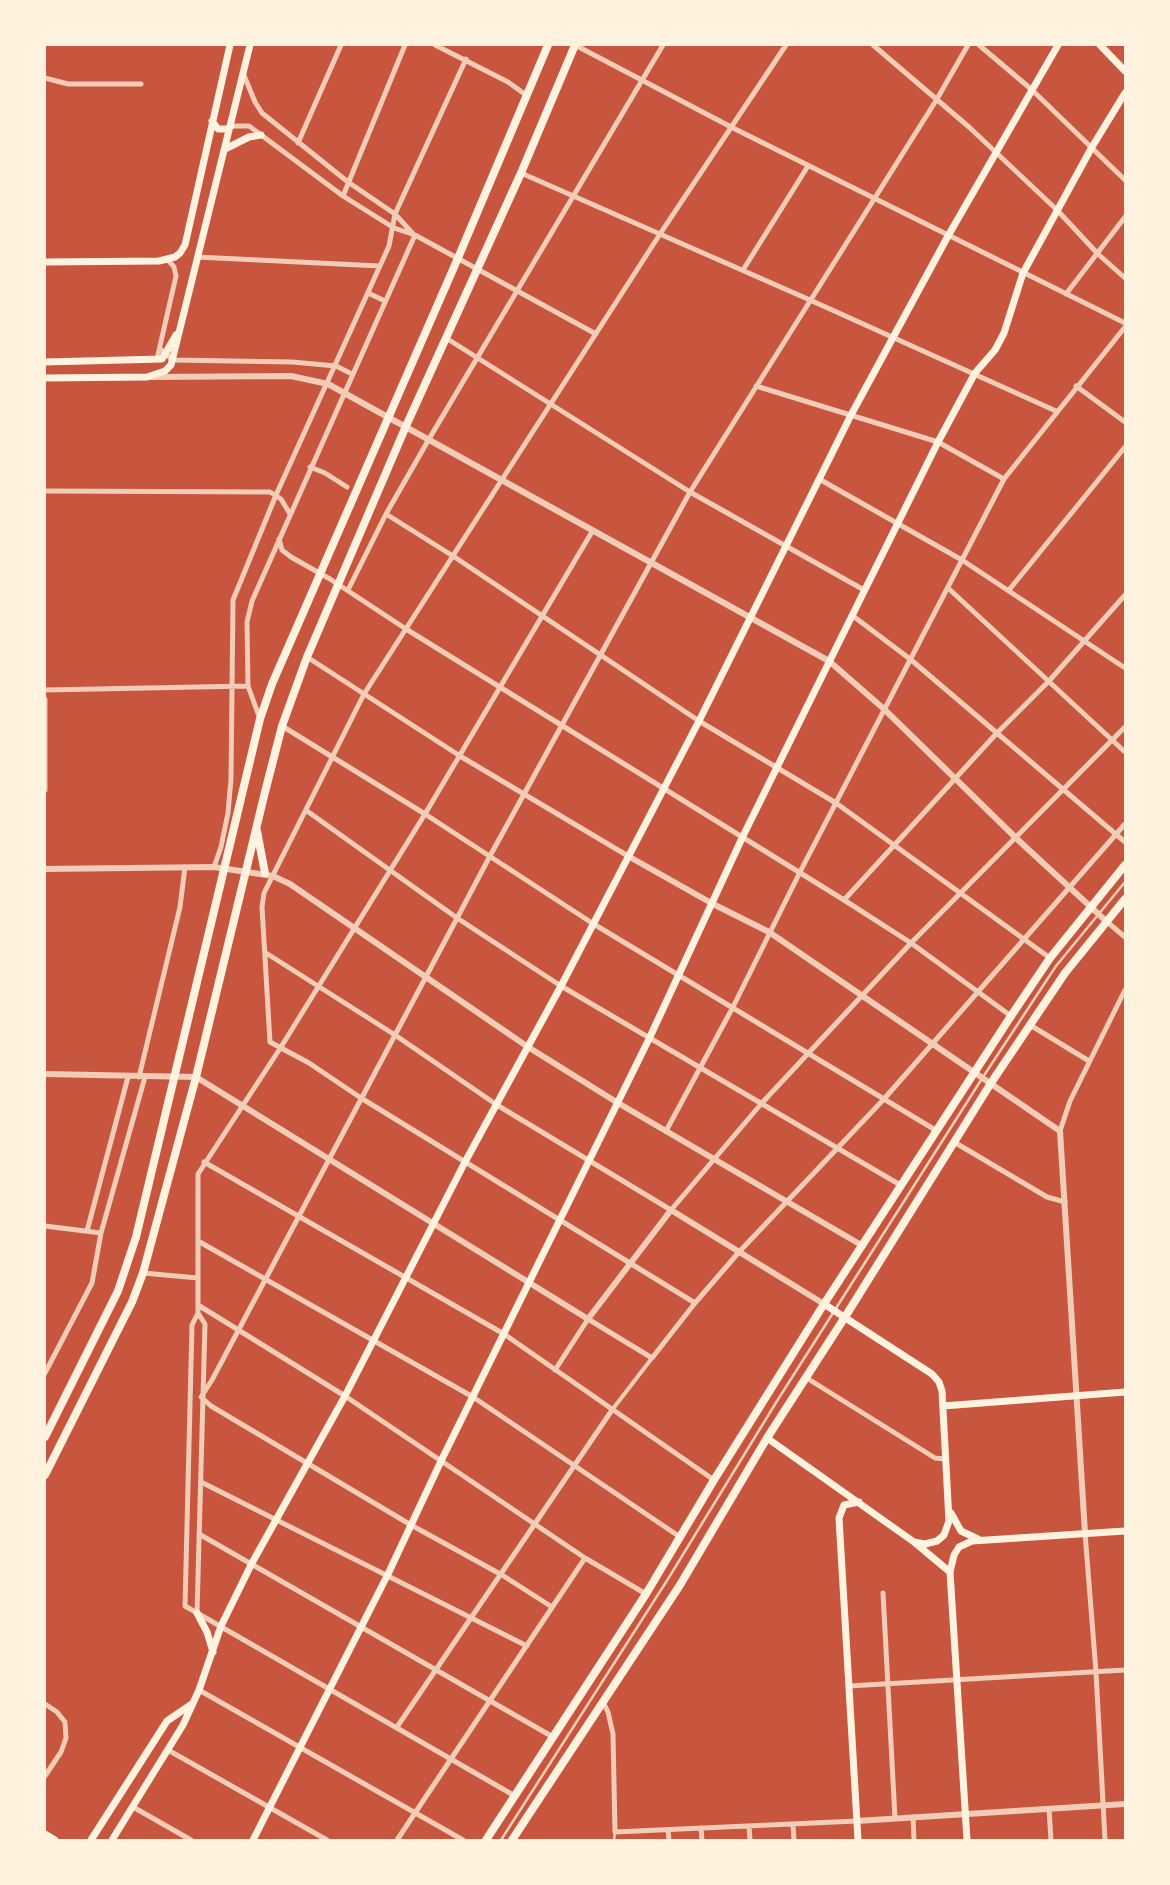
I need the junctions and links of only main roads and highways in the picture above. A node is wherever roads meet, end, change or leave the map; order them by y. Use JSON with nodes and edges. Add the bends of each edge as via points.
{"nodes":[{"id":1,"x":230,"y":45,"type":"edge"},
{"id":2,"x":250,"y":45,"type":"edge"},
{"id":3,"x":548,"y":45,"type":"edge"},
{"id":4,"x":575,"y":45,"type":"edge"},
{"id":5,"x":1058,"y":45,"type":"edge"},
{"id":6,"x":1100,"y":45,"type":"edge"},
{"id":7,"x":1125,"y":71,"type":"edge"},
{"id":8,"x":1125,"y":93,"type":"edge"},
{"id":9,"x":212,"y":120,"type":"junction"},
{"id":10,"x":230,"y":126,"type":"junction"},
{"id":11,"x":261,"y":135,"type":"road end"},
{"id":12,"x":225,"y":149,"type":"junction"},
{"id":13,"x":45,"y":262,"type":"edge"},
{"id":14,"x":180,"y":324,"type":"junction"},
{"id":15,"x":45,"y":362,"type":"edge"},
{"id":16,"x":45,"y":378,"type":"edge"},
{"id":17,"x":256,"y":828,"type":"junction"},
{"id":18,"x":1125,"y":865,"type":"edge"},
{"id":19,"x":265,"y":873,"type":"road end"},
{"id":20,"x":1125,"y":899,"type":"edge"},
{"id":21,"x":824,"y":1304,"type":"junction"},
{"id":22,"x":845,"y":1316,"type":"junction"},
{"id":23,"x":1125,"y":1392,"type":"edge"},
{"id":24,"x":943,"y":1406,"type":"junction"},
{"id":25,"x":45,"y":1437,"type":"edge"},
{"id":26,"x":767,"y":1438,"type":"junction"},
{"id":27,"x":45,"y":1475,"type":"edge"},
{"id":28,"x":859,"y":1502,"type":"junction"},
{"id":29,"x":949,"y":1509,"type":"junction"},
{"id":30,"x":1125,"y":1531,"type":"edge"},
{"id":31,"x":983,"y":1540,"type":"junction"},
{"id":32,"x":914,"y":1542,"type":"junction"},
{"id":33,"x":950,"y":1572,"type":"junction"},
{"id":34,"x":197,"y":1613,"type":"road end"},
{"id":35,"x":213,"y":1652,"type":"junction"},
{"id":36,"x":192,"y":1703,"type":"junction"},
{"id":37,"x":45,"y":1834,"type":"edge"},
{"id":38,"x":55,"y":1840,"type":"edge"},
{"id":39,"x":91,"y":1840,"type":"edge"},
{"id":40,"x":112,"y":1840,"type":"edge"},
{"id":41,"x":253,"y":1840,"type":"edge"},
{"id":42,"x":486,"y":1840,"type":"edge"},
{"id":43,"x":512,"y":1840,"type":"edge"},
{"id":44,"x":858,"y":1840,"type":"edge"},
{"id":45,"x":967,"y":1840,"type":"edge"}],
"edges":[{"from":1,"to":9,"type":"main road"},
{"from":2,"to":10,"type":"main road"},
{"from":3,"to":25,"type":"main road","via":[[319,572],[260,719],[136,1237],[118,1291]]},
{"from":4,"to":17,"type":"main road","via":[[307,657],[282,726]]},
{"from":5,"to":35,"type":"main road","via":[[892,337],[561,986],[433,1223],[345,1396],[252,1563],[221,1626]]},
{"from":6,"to":7,"type":"main road"},
{"from":8,"to":41,"type":"main road","via":[[1092,146],[1023,273],[1004,333],[975,373],[864,590],[743,836],[618,1104],[388,1574]]},
{"from":9,"to":10,"type":"main road","via":[[218,129]]},
{"from":9,"to":13,"type":"main road","via":[[186,245],[178,256],[168,260]]},
{"from":10,"to":12,"type":"main road"},
{"from":11,"to":12,"type":"main road"},
{"from":12,"to":14,"type":"main road"},
{"from":14,"to":15,"type":"main road","via":[[157,360]]},
{"from":14,"to":16,"type":"main road","via":[[173,360],[165,371],[147,377]]},
{"from":17,"to":19,"type":"main road"},
{"from":17,"to":27,"type":"main road","via":[[196,1077],[144,1273]]},
{"from":18,"to":21,"type":"main road","via":[[1095,910],[1050,958]]},
{"from":20,"to":22,"type":"main road","via":[[1065,972],[991,1083]]},
{"from":21,"to":22,"type":"main road"},
{"from":21,"to":42,"type":"main road","via":[[646,1594]]},
{"from":22,"to":24,"type":"main road","via":[[932,1374],[939,1382]]},
{"from":22,"to":26,"type":"main road"},
{"from":23,"to":24,"type":"main road"},
{"from":24,"to":29,"type":"main road"},
{"from":26,"to":28,"type":"main road"},
{"from":26,"to":43,"type":"main road","via":[[680,1585]]},
{"from":28,"to":32,"type":"main road"},
{"from":28,"to":44,"type":"main road","via":[[844,1505],[839,1518]]},
{"from":29,"to":31,"type":"main road","via":[[961,1530]]},
{"from":29,"to":32,"type":"main road","via":[[947,1530],[941,1538],[929,1544]]},
{"from":30,"to":31,"type":"main road"},
{"from":31,"to":33,"type":"main road","via":[[967,1542],[959,1547]]},
{"from":32,"to":33,"type":"main road"},
{"from":33,"to":45,"type":"main road"},
{"from":34,"to":35,"type":"main road"},
{"from":35,"to":36,"type":"main road"},
{"from":36,"to":39,"type":"main road","via":[[167,1721]]},
{"from":36,"to":40,"type":"main road","via":[[183,1725]]},
{"from":37,"to":38,"type":"main road"}]}
